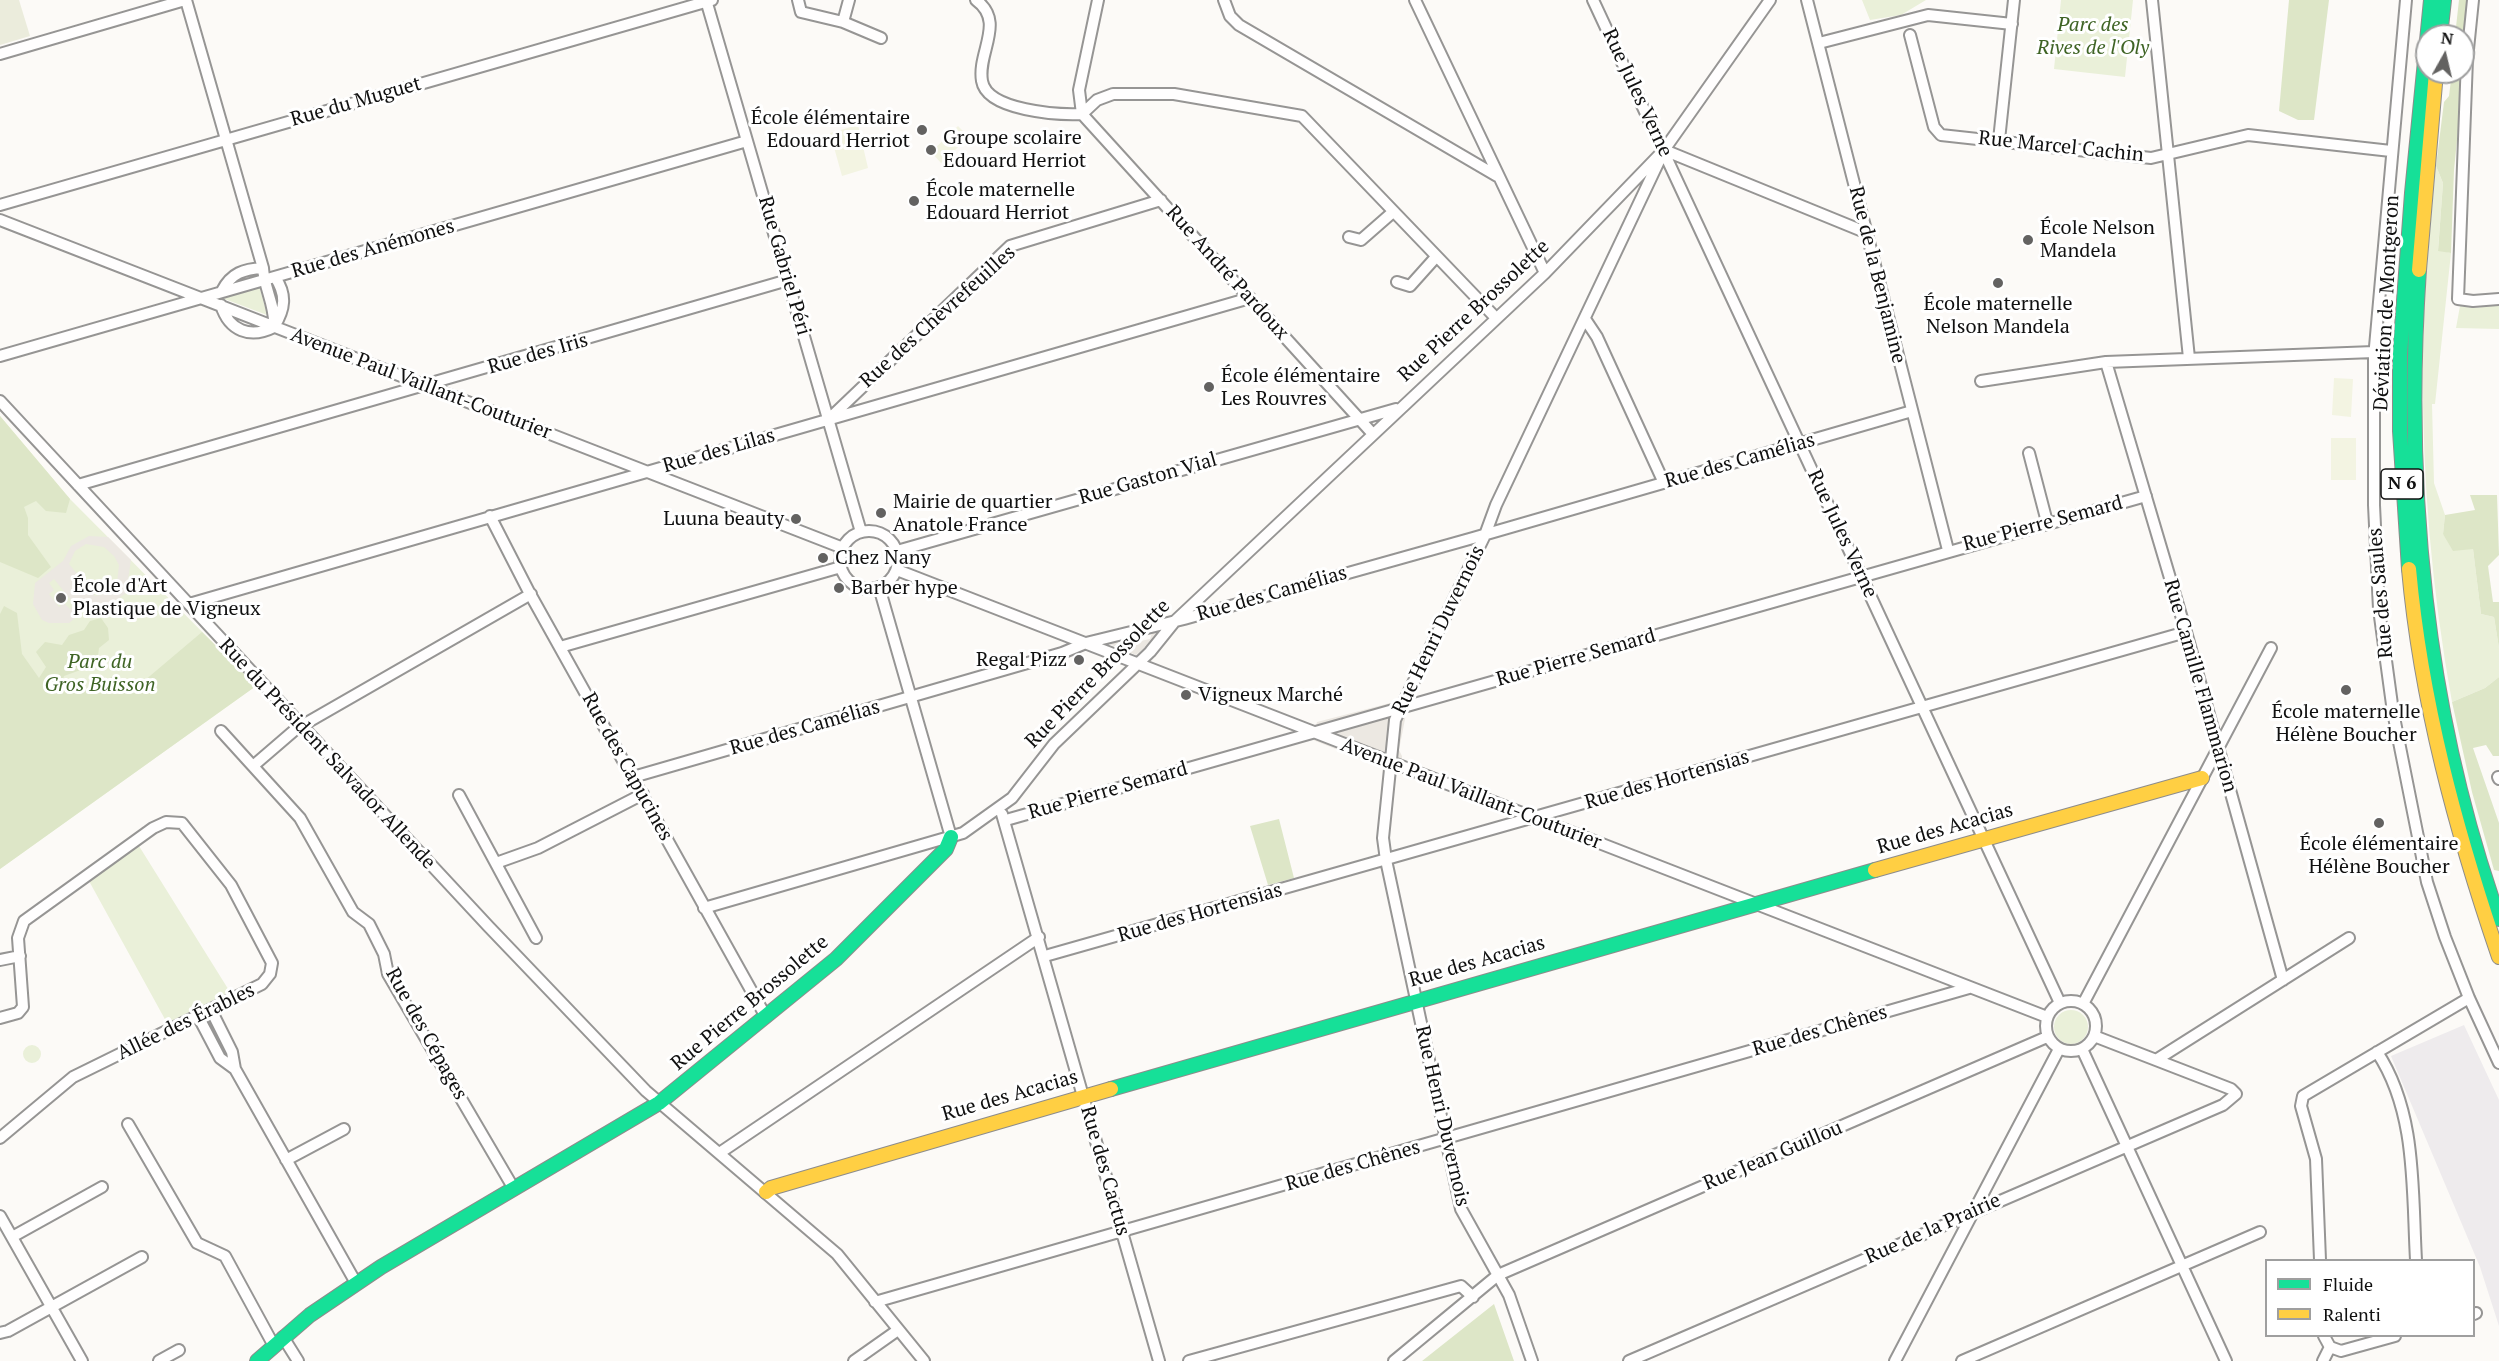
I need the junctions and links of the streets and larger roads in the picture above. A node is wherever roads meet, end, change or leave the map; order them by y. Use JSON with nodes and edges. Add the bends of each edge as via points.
{"nodes":[{"id":1,"x":185,"y":0,"type":"edge"},
{"id":2,"x":798,"y":0,"type":"edge"},
{"id":3,"x":849,"y":0,"type":"edge"},
{"id":4,"x":976,"y":0,"type":"edge"},
{"id":5,"x":1098,"y":0,"type":"edge"},
{"id":6,"x":1224,"y":0,"type":"edge"},
{"id":7,"x":1415,"y":0,"type":"edge"},
{"id":8,"x":1593,"y":0,"type":"edge"},
{"id":9,"x":1770,"y":0,"type":"edge"},
{"id":10,"x":1807,"y":0,"type":"edge"},
{"id":11,"x":2014,"y":0,"type":"edge"},
{"id":12,"x":2151,"y":0,"type":"edge"},
{"id":13,"x":2406,"y":0,"type":"edge"},
{"id":14,"x":2431,"y":0,"type":"edge"},
{"id":15,"x":2444,"y":0,"type":"edge"},
{"id":16,"x":2473,"y":0,"type":"edge"},
{"id":17,"x":708,"y":1,"type":"edge"},
{"id":18,"x":843,"y":22,"type":"junction"},
{"id":19,"x":2012,"y":24,"type":"junction"},
{"id":20,"x":2441,"y":24,"type":"edge"},
{"id":21,"x":1910,"y":35,"type":"dead end"},
{"id":22,"x":881,"y":38,"type":"dead end"},
{"id":23,"x":1819,"y":44,"type":"junction"},
{"id":24,"x":0,"y":54,"type":"edge"},
{"id":25,"x":2435,"y":84,"type":"edge"},
{"id":26,"x":1082,"y":114,"type":"junction"},
{"id":27,"x":227,"y":139,"type":"junction"},
{"id":28,"x":1999,"y":140,"type":"junction"},
{"id":29,"x":747,"y":141,"type":"junction"},
{"id":30,"x":1664,"y":150,"type":"junction"},
{"id":31,"x":2391,"y":151,"type":"junction"},
{"id":32,"x":2167,"y":155,"type":"junction"},
{"id":33,"x":1497,"y":176,"type":"junction"},
{"id":34,"x":1618,"y":198,"type":"junction"},
{"id":35,"x":1161,"y":200,"type":"junction"},
{"id":36,"x":0,"y":205,"type":"edge"},
{"id":37,"x":1636,"y":211,"type":"junction"},
{"id":38,"x":1393,"y":212,"type":"junction"},
{"id":39,"x":0,"y":220,"type":"edge"},
{"id":40,"x":1865,"y":232,"type":"junction"},
{"id":41,"x":1349,"y":237,"type":"dead end"},
{"id":42,"x":1436,"y":257,"type":"junction"},
{"id":43,"x":263,"y":268,"type":"junction"},
{"id":44,"x":1545,"y":273,"type":"junction"},
{"id":45,"x":269,"y":278,"type":"junction"},
{"id":46,"x":788,"y":280,"type":"junction"},
{"id":47,"x":1397,"y":282,"type":"dead end"},
{"id":48,"x":222,"y":291,"type":"junction"},
{"id":49,"x":202,"y":298,"type":"junction"},
{"id":50,"x":1250,"y":298,"type":"junction"},
{"id":51,"x":2499,"y":299,"type":"edge"},
{"id":52,"x":221,"y":305,"type":"junction"},
{"id":53,"x":1496,"y":318,"type":"junction"},
{"id":54,"x":1586,"y":319,"type":"junction"},
{"id":55,"x":274,"y":327,"type":"junction"},
{"id":56,"x":2374,"y":352,"type":"junction"},
{"id":57,"x":0,"y":356,"type":"edge"},
{"id":58,"x":2189,"y":358,"type":"junction"},
{"id":59,"x":2106,"y":362,"type":"junction"},
{"id":60,"x":1981,"y":381,"type":"dead end"},
{"id":61,"x":428,"y":386,"type":"junction"},
{"id":62,"x":853,"y":394,"type":"junction"},
{"id":63,"x":0,"y":400,"type":"edge"},
{"id":64,"x":1399,"y":408,"type":"junction"},
{"id":65,"x":857,"y":411,"type":"junction"},
{"id":66,"x":1912,"y":411,"type":"junction"},
{"id":67,"x":1359,"y":419,"type":"junction"},
{"id":68,"x":829,"y":420,"type":"junction"},
{"id":69,"x":1372,"y":434,"type":"junction"},
{"id":70,"x":1800,"y":443,"type":"junction"},
{"id":71,"x":2029,"y":453,"type":"dead end"},
{"id":72,"x":647,"y":472,"type":"junction"},
{"id":73,"x":1664,"y":483,"type":"junction"},
{"id":74,"x":78,"y":485,"type":"junction"},
{"id":75,"x":2146,"y":496,"type":"junction"},
{"id":76,"x":490,"y":516,"type":"junction"},
{"id":77,"x":2047,"y":522,"type":"junction"},
{"id":78,"x":861,"y":532,"type":"junction"},
{"id":79,"x":1485,"y":535,"type":"junction"},
{"id":80,"x":843,"y":548,"type":"junction"},
{"id":81,"x":1948,"y":550,"type":"junction"},
{"id":82,"x":897,"y":551,"type":"junction"},
{"id":83,"x":841,"y":567,"type":"junction"},
{"id":84,"x":897,"y":570,"type":"junction"},
{"id":85,"x":1862,"y":576,"type":"junction"},
{"id":86,"x":879,"y":587,"type":"junction"},
{"id":87,"x":531,"y":594,"type":"junction"},
{"id":88,"x":1200,"y":598,"type":"junction"},
{"id":89,"x":189,"y":604,"type":"junction"},
{"id":90,"x":1238,"y":604,"type":"junction"},
{"id":91,"x":1175,"y":621,"type":"junction"},
{"id":92,"x":2186,"y":632,"type":"junction"},
{"id":93,"x":1086,"y":643,"type":"junction"},
{"id":94,"x":560,"y":647,"type":"junction"},
{"id":95,"x":2271,"y":648,"type":"dead end"},
{"id":96,"x":1137,"y":663,"type":"junction"},
{"id":97,"x":910,"y":698,"type":"junction"},
{"id":98,"x":1923,"y":707,"type":"junction"},
{"id":99,"x":1398,"y":709,"type":"junction"},
{"id":100,"x":301,"y":726,"type":"junction"},
{"id":101,"x":221,"y":731,"type":"dead end"},
{"id":102,"x":1314,"y":732,"type":"junction"},
{"id":103,"x":2217,"y":750,"type":"junction"},
{"id":104,"x":1390,"y":761,"type":"junction"},
{"id":105,"x":253,"y":766,"type":"junction"},
{"id":106,"x":633,"y":777,"type":"junction"},
{"id":107,"x":2202,"y":778,"type":"junction"},
{"id":108,"x":644,"y":794,"type":"junction"},
{"id":109,"x":459,"y":795,"type":"dead end"},
{"id":110,"x":999,"y":808,"type":"junction"},
{"id":111,"x":1532,"y":819,"type":"junction"},
{"id":112,"x":1006,"y":820,"type":"junction"},
{"id":113,"x":951,"y":837,"type":"junction"},
{"id":114,"x":1983,"y":838,"type":"junction"},
{"id":115,"x":1386,"y":860,"type":"junction"},
{"id":116,"x":496,"y":863,"type":"junction"},
{"id":117,"x":1755,"y":903,"type":"junction"},
{"id":118,"x":704,"y":908,"type":"junction"},
{"id":119,"x":2499,"y":919,"type":"edge"},
{"id":120,"x":1039,"y":937,"type":"junction"},
{"id":121,"x":536,"y":938,"type":"dead end"},
{"id":122,"x":2349,"y":938,"type":"dead end"},
{"id":123,"x":20,"y":956,"type":"junction"},
{"id":124,"x":1045,"y":956,"type":"junction"},
{"id":125,"x":2499,"y":957,"type":"edge"},
{"id":126,"x":0,"y":960,"type":"edge"},
{"id":127,"x":2283,"y":980,"type":"junction"},
{"id":128,"x":1969,"y":988,"type":"junction"},
{"id":129,"x":2469,"y":998,"type":"junction"},
{"id":130,"x":1415,"y":999,"type":"junction"},
{"id":131,"x":2060,"y":1003,"type":"junction"},
{"id":132,"x":2083,"y":1004,"type":"junction"},
{"id":133,"x":211,"y":1010,"type":"junction"},
{"id":134,"x":198,"y":1016,"type":"junction"},
{"id":135,"x":766,"y":1017,"type":"junction"},
{"id":136,"x":2047,"y":1017,"type":"junction"},
{"id":137,"x":0,"y":1018,"type":"edge"},
{"id":138,"x":2094,"y":1036,"type":"junction"},
{"id":139,"x":2048,"y":1037,"type":"junction"},
{"id":140,"x":2059,"y":1049,"type":"junction"},
{"id":141,"x":2082,"y":1049,"type":"junction"},
{"id":142,"x":2377,"y":1052,"type":"junction"},
{"id":143,"x":2156,"y":1060,"type":"junction"},
{"id":144,"x":2499,"y":1063,"type":"edge"},
{"id":145,"x":234,"y":1070,"type":"junction"},
{"id":146,"x":1084,"y":1095,"type":"junction"},
{"id":147,"x":659,"y":1103,"type":"junction"},
{"id":148,"x":128,"y":1124,"type":"dead end"},
{"id":149,"x":344,"y":1129,"type":"dead end"},
{"id":150,"x":0,"y":1138,"type":"edge"},
{"id":151,"x":1446,"y":1139,"type":"junction"},
{"id":152,"x":2126,"y":1147,"type":"junction"},
{"id":153,"x":721,"y":1152,"type":"junction"},
{"id":154,"x":286,"y":1160,"type":"junction"},
{"id":155,"x":102,"y":1187,"type":"dead end"},
{"id":156,"x":514,"y":1189,"type":"junction"},
{"id":157,"x":766,"y":1192,"type":"junction"},
{"id":158,"x":1974,"y":1212,"type":"junction"},
{"id":159,"x":0,"y":1216,"type":"edge"},
{"id":160,"x":1123,"y":1232,"type":"junction"},
{"id":161,"x":2260,"y":1232,"type":"dead end"},
{"id":162,"x":12,"y":1237,"type":"junction"},
{"id":163,"x":142,"y":1257,"type":"dead end"},
{"id":164,"x":2320,"y":1259,"type":"edge"},
{"id":165,"x":2416,"y":1259,"type":"edge"},
{"id":166,"x":2181,"y":1266,"type":"junction"},
{"id":167,"x":1498,"y":1275,"type":"junction"},
{"id":168,"x":356,"y":1283,"type":"junction"},
{"id":169,"x":1473,"y":1297,"type":"junction"},
{"id":170,"x":875,"y":1302,"type":"junction"},
{"id":171,"x":51,"y":1308,"type":"junction"},
{"id":172,"x":898,"y":1330,"type":"junction"},
{"id":173,"x":0,"y":1333,"type":"edge"},
{"id":174,"x":2325,"y":1337,"type":"edge"},
{"id":175,"x":2388,"y":1337,"type":"edge"},
{"id":176,"x":279,"y":1342,"type":"junction"},
{"id":177,"x":2330,"y":1347,"type":"junction"},
{"id":178,"x":179,"y":1350,"type":"dead end"},
{"id":179,"x":82,"y":1361,"type":"edge"},
{"id":180,"x":159,"y":1361,"type":"edge"},
{"id":181,"x":257,"y":1361,"type":"edge"},
{"id":182,"x":298,"y":1361,"type":"edge"},
{"id":183,"x":854,"y":1361,"type":"edge"},
{"id":184,"x":924,"y":1361,"type":"edge"},
{"id":185,"x":1159,"y":1361,"type":"edge"},
{"id":186,"x":1189,"y":1361,"type":"edge"},
{"id":187,"x":1394,"y":1361,"type":"edge"},
{"id":188,"x":1532,"y":1361,"type":"edge"},
{"id":189,"x":1629,"y":1361,"type":"edge"},
{"id":190,"x":1895,"y":1361,"type":"edge"},
{"id":191,"x":1962,"y":1361,"type":"edge"},
{"id":192,"x":2226,"y":1361,"type":"edge"},
{"id":193,"x":2323,"y":1361,"type":"edge"}],
"edges":[{"from":1,"to":24,"type":"street"},
{"from":1,"to":27,"type":"street"},
{"from":2,"to":18,"type":"street","via":[[801,12]]},
{"from":3,"to":18,"type":"street"},
{"from":4,"to":26,"type":"street","via":[[986,9],[991,22],[981,69],[982,84],[988,93],[1050,115]]},
{"from":5,"to":26,"type":"street","via":[[1079,90]]},
{"from":6,"to":33,"type":"street","via":[[1230,16],[1239,24]]},
{"from":7,"to":33,"type":"street"},
{"from":8,"to":30,"type":"street","name":"Rue Jules Verne"},
{"from":9,"to":30,"type":"street","name":"Rue Pierre Brossolette"},
{"from":10,"to":23,"type":"street","name":"Rue de la Benjamine"},
{"from":11,"to":19,"type":"street"},
{"from":12,"to":32,"type":"street"},
{"from":13,"to":31,"type":"street","name":"Rue des Saules"},
{"from":14,"to":125,"type":"street","name":"Déviation de Montgeron","number":"N 6","via":[[2414,155],[2400,353],[2402,489],[2415,620],[2432,722],[2457,829]]},
{"from":15,"to":20,"type":"street"},
{"from":16,"to":51,"type":"street","via":[[2467,59],[2458,299]]},
{"from":17,"to":27,"type":"street","name":"Rue du Muguet"},
{"from":17,"to":29,"type":"street","name":"Rue Gabriel Péri"},
{"from":18,"to":22,"type":"street"},
{"from":19,"to":23,"type":"street","via":[[1928,15]]},
{"from":19,"to":28,"type":"street"},
{"from":21,"to":28,"type":"street","name":"Rue Marcel Cachin","via":[[1934,127],[1941,135]]},
{"from":23,"to":40,"type":"street","name":"Rue de la Benjamine"},
{"from":25,"to":119,"type":"street","name":"Déviation de Montgeron","number":"N 6","via":[[2413,354],[2417,511],[2428,617],[2445,717],[2470,826]]},
{"from":26,"to":35,"type":"street","name":"Rue André Pardoux"},
{"from":26,"to":38,"type":"street","via":[[1096,100],[1113,94],[1174,94],[1302,116]]},
{"from":27,"to":36,"type":"street","name":"Rue du Muguet"},
{"from":27,"to":43,"type":"street"},
{"from":28,"to":32,"type":"street","name":"Rue Marcel Cachin","via":[[2151,158]]},
{"from":29,"to":45,"type":"street","name":"Rue des Anémones"},
{"from":29,"to":46,"type":"street","name":"Rue Gabriel Péri"},
{"from":30,"to":34,"type":"street","name":"Rue Pierre Brossolette"},
{"from":30,"to":37,"type":"street","name":"Rue Henri Duvernois"},
{"from":30,"to":40,"type":"street"},
{"from":30,"to":70,"type":"street","name":"Rue Jules Verne"},
{"from":31,"to":32,"type":"street","name":"Rue Marcel Cachin","via":[[2248,135]]},
{"from":31,"to":56,"type":"street","name":"Rue des Saules"},
{"from":32,"to":58,"type":"street"},
{"from":33,"to":44,"type":"street"},
{"from":34,"to":37,"type":"street","via":[[1630,199]]},
{"from":34,"to":44,"type":"street","name":"Rue Pierre Brossolette"},
{"from":35,"to":50,"type":"street","name":"Rue André Pardoux"},
{"from":35,"to":62,"type":"street","name":"Rue des Chèvrefeuilles","via":[[1010,246]]},
{"from":37,"to":54,"type":"street","name":"Rue Henri Duvernois"},
{"from":38,"to":41,"type":"street","via":[[1361,240]]},
{"from":38,"to":42,"type":"street"},
{"from":39,"to":49,"type":"street","name":"Avenue Paul Vaillant-Couturier"},
{"from":40,"to":66,"type":"street","name":"Rue de la Benjamine"},
{"from":42,"to":47,"type":"street","via":[[1410,286]]},
{"from":42,"to":53,"type":"street"},
{"from":43,"to":45,"type":"street"},
{"from":43,"to":48,"type":"street","via":[[241,271]]},
{"from":44,"to":53,"type":"street","name":"Rue Pierre Brossolette"},
{"from":45,"to":48,"type":"street","name":"Rue des Anémones"},
{"from":45,"to":55,"type":"street","via":[[285,298]]},
{"from":46,"to":61,"type":"street","name":"Rue des Iris"},
{"from":46,"to":68,"type":"street","name":"Rue Gabriel Péri"},
{"from":48,"to":49,"type":"street","name":"Rue des Anémones"},
{"from":49,"to":52,"type":"street","name":"Avenue Paul Vaillant-Couturier"},
{"from":49,"to":57,"type":"street","name":"Rue des Anémones"},
{"from":50,"to":65,"type":"street","name":"Rue des Lilas"},
{"from":50,"to":67,"type":"street","name":"Rue André Pardoux"},
{"from":52,"to":55,"type":"street","name":"Avenue Paul Vaillant-Couturier"},
{"from":52,"to":55,"type":"street","via":[[231,325],[241,331],[263,333]]},
{"from":53,"to":64,"type":"street","name":"Rue Pierre Brossolette"},
{"from":54,"to":73,"type":"street"},
{"from":54,"to":79,"type":"street","name":"Rue Henri Duvernois"},
{"from":55,"to":61,"type":"street","name":"Avenue Paul Vaillant-Couturier"},
{"from":56,"to":58,"type":"street"},
{"from":56,"to":129,"type":"street","name":"Rue des Saules","via":[[2378,597],[2392,701],[2427,882]]},
{"from":58,"to":59,"type":"street"},
{"from":59,"to":60,"type":"street"},
{"from":59,"to":75,"type":"street","name":"Rue Camille Flammarion"},
{"from":61,"to":72,"type":"street","name":"Avenue Paul Vaillant-Couturier"},
{"from":61,"to":74,"type":"street","name":"Rue des Iris"},
{"from":62,"to":65,"type":"street","via":[[852,404]]},
{"from":62,"to":68,"type":"street","name":"Rue des Chèvrefeuilles"},
{"from":63,"to":74,"type":"street","name":"Rue du Président Salvador Allende"},
{"from":64,"to":67,"type":"street","name":"Rue Gaston Vial"},
{"from":64,"to":69,"type":"street","name":"Rue Pierre Brossolette"},
{"from":65,"to":68,"type":"street","name":"Rue des Lilas"},
{"from":66,"to":70,"type":"street","name":"Rue des Camélias"},
{"from":66,"to":81,"type":"street","name":"Rue de la Benjamine"},
{"from":67,"to":69,"type":"street","name":"Rue André Pardoux"},
{"from":67,"to":82,"type":"street","name":"Rue Gaston Vial"},
{"from":68,"to":72,"type":"street","name":"Rue des Lilas"},
{"from":68,"to":78,"type":"street","name":"Rue Gabriel Péri"},
{"from":69,"to":88,"type":"street","name":"Rue Pierre Brossolette"},
{"from":70,"to":73,"type":"street","name":"Rue des Camélias"},
{"from":70,"to":85,"type":"street","name":"Rue Jules Verne"},
{"from":71,"to":77,"type":"street"},
{"from":72,"to":76,"type":"street","name":"Rue des Lilas"},
{"from":72,"to":80,"type":"street","name":"Avenue Paul Vaillant-Couturier"},
{"from":73,"to":79,"type":"street","name":"Rue des Camélias"},
{"from":74,"to":89,"type":"street","name":"Rue du Président Salvador Allende"},
{"from":75,"to":77,"type":"street","name":"Rue Pierre Semard"},
{"from":75,"to":92,"type":"street","name":"Rue Camille Flammarion"},
{"from":76,"to":87,"type":"street","name":"Rue des Capucines"},
{"from":76,"to":89,"type":"street","name":"Rue des Lilas"},
{"from":77,"to":81,"type":"street","name":"Rue Pierre Semard"},
{"from":78,"to":80,"type":"street","via":[[853,535]]},
{"from":78,"to":82,"type":"street","via":[[887,536]]},
{"from":79,"to":90,"type":"street","name":"Rue des Camélias"},
{"from":79,"to":99,"type":"street","name":"Rue Henri Duvernois"},
{"from":80,"to":83,"type":"street"},
{"from":81,"to":85,"type":"street","name":"Rue Pierre Semard"},
{"from":82,"to":84,"type":"street"},
{"from":83,"to":86,"type":"street","via":[[845,576],[860,587]]},
{"from":83,"to":94,"type":"street"},
{"from":84,"to":86,"type":"street"},
{"from":84,"to":93,"type":"street","name":"Avenue Paul Vaillant-Couturier"},
{"from":85,"to":98,"type":"street","name":"Rue Jules Verne"},
{"from":85,"to":99,"type":"street","name":"Rue Pierre Semard"},
{"from":86,"to":97,"type":"street"},
{"from":87,"to":94,"type":"street","name":"Rue des Capucines"},
{"from":87,"to":100,"type":"street"},
{"from":88,"to":90,"type":"street","via":[[1209,608]]},
{"from":88,"to":91,"type":"street","name":"Rue Pierre Brossolette"},
{"from":89,"to":100,"type":"street","name":"Rue du Président Salvador Allende"},
{"from":90,"to":91,"type":"street","name":"Rue des Camélias"},
{"from":91,"to":93,"type":"street","name":"Rue des Camélias"},
{"from":91,"to":96,"type":"street","name":"Rue Pierre Brossolette"},
{"from":92,"to":98,"type":"street","name":"Rue des Hortensias"},
{"from":92,"to":103,"type":"street","name":"Rue Camille Flammarion"},
{"from":93,"to":96,"type":"street","name":"Avenue Paul Vaillant-Couturier"},
{"from":93,"to":97,"type":"street","name":"Rue des Camélias"},
{"from":94,"to":106,"type":"street","name":"Rue des Capucines"},
{"from":95,"to":103,"type":"street"},
{"from":96,"to":102,"type":"street","name":"Avenue Paul Vaillant-Couturier"},
{"from":96,"to":110,"type":"street","name":"Rue Pierre Brossolette","via":[[1054,744],[1012,798]]},
{"from":97,"to":106,"type":"street","name":"Rue des Camélias"},
{"from":97,"to":113,"type":"street"},
{"from":98,"to":111,"type":"street","name":"Rue des Hortensias"},
{"from":98,"to":114,"type":"street","name":"Rue Jules Verne"},
{"from":99,"to":102,"type":"street","name":"Rue Pierre Semard"},
{"from":99,"to":104,"type":"street","name":"Rue Henri Duvernois"},
{"from":100,"to":105,"type":"street"},
{"from":100,"to":147,"type":"street","name":"Rue du Président Salvador Allende"},
{"from":101,"to":105,"type":"street","name":"Rue des Cépages"},
{"from":102,"to":104,"type":"street","name":"Avenue Paul Vaillant-Couturier"},
{"from":102,"to":112,"type":"street","name":"Rue Pierre Semard"},
{"from":103,"to":107,"type":"street"},
{"from":103,"to":127,"type":"street","name":"Rue Camille Flammarion"},
{"from":104,"to":111,"type":"street","name":"Avenue Paul Vaillant-Couturier"},
{"from":104,"to":115,"type":"street","name":"Rue Henri Duvernois","via":[[1383,838]]},
{"from":105,"to":156,"type":"street","name":"Rue des Cépages","via":[[300,818],[354,912],[369,924],[384,954],[388,974]]},
{"from":106,"to":108,"type":"street","name":"Rue des Capucines"},
{"from":107,"to":114,"type":"street","name":"Rue des Acacias"},
{"from":107,"to":132,"type":"street"},
{"from":108,"to":116,"type":"street","via":[[538,848]]},
{"from":108,"to":118,"type":"street","name":"Rue des Capucines"},
{"from":109,"to":116,"type":"street"},
{"from":110,"to":112,"type":"street","name":"Rue des Cactus"},
{"from":110,"to":113,"type":"street","name":"Rue Pierre Brossolette"},
{"from":111,"to":115,"type":"street","name":"Rue des Hortensias"},
{"from":111,"to":117,"type":"street","name":"Avenue Paul Vaillant-Couturier"},
{"from":112,"to":120,"type":"street","name":"Rue des Cactus"},
{"from":113,"to":118,"type":"street"},
{"from":113,"to":135,"type":"street","name":"Rue Pierre Brossolette","via":[[946,849],[836,959]]},
{"from":114,"to":117,"type":"street","name":"Rue des Acacias"},
{"from":114,"to":131,"type":"street","name":"Rue Jules Verne"},
{"from":115,"to":124,"type":"street","name":"Rue des Hortensias"},
{"from":115,"to":130,"type":"street","name":"Rue Henri Duvernois"},
{"from":116,"to":121,"type":"street"},
{"from":117,"to":128,"type":"street","name":"Avenue Paul Vaillant-Couturier"},
{"from":117,"to":130,"type":"street","name":"Rue des Acacias"},
{"from":118,"to":135,"type":"street","name":"Rue des Capucines"},
{"from":120,"to":124,"type":"street","name":"Rue des Cactus"},
{"from":120,"to":153,"type":"street"},
{"from":122,"to":127,"type":"street"},
{"from":123,"to":126,"type":"street"},
{"from":123,"to":133,"type":"street","name":"Allée des Érables","via":[[18,938],[24,921],[153,828],[175,820],[182,823],[231,885],[272,963],[262,984]]},
{"from":123,"to":137,"type":"street","name":"Allée des Érables","via":[[23,1007],[18,1013]]},
{"from":124,"to":146,"type":"street","name":"Rue des Cactus"},
{"from":127,"to":143,"type":"street"},
{"from":128,"to":136,"type":"street","name":"Avenue Paul Vaillant-Couturier"},
{"from":128,"to":151,"type":"street","name":"Rue des Chênes"},
{"from":129,"to":142,"type":"street"},
{"from":129,"to":144,"type":"street","name":"Rue des Saules"},
{"from":130,"to":146,"type":"street","name":"Rue des Acacias"},
{"from":130,"to":151,"type":"street","name":"Rue Henri Duvernois"},
{"from":131,"to":132,"type":"street"},
{"from":131,"to":136,"type":"street"},
{"from":132,"to":138,"type":"street","via":[[2096,1021]]},
{"from":133,"to":134,"type":"street","name":"Allée des Érables"},
{"from":133,"to":145,"type":"street","via":[[232,1052]]},
{"from":134,"to":145,"type":"street","via":[[220,1058]]},
{"from":134,"to":150,"type":"street","name":"Allée des Érables","via":[[73,1077]]},
{"from":135,"to":147,"type":"street","name":"Rue Pierre Brossolette"},
{"from":136,"to":139,"type":"street"},
{"from":138,"to":141,"type":"street"},
{"from":138,"to":143,"type":"street"},
{"from":139,"to":140,"type":"street"},
{"from":139,"to":167,"type":"street","name":"Rue Jean Guillou"},
{"from":140,"to":141,"type":"street"},
{"from":140,"to":158,"type":"street"},
{"from":141,"to":152,"type":"street"},
{"from":142,"to":164,"type":"street","via":[[2303,1096],[2301,1106],[2316,1159]]},
{"from":142,"to":165,"type":"street","via":[[2405,1115]]},
{"from":143,"to":152,"type":"street","name":"Rue de la Prairie","via":[[2236,1094],[2223,1104]]},
{"from":145,"to":154,"type":"street"},
{"from":146,"to":157,"type":"street","name":"Rue des Acacias"},
{"from":146,"to":160,"type":"street","name":"Rue des Cactus"},
{"from":147,"to":153,"type":"street","name":"Rue du Président Salvador Allende"},
{"from":147,"to":156,"type":"street","name":"Rue Pierre Brossolette"},
{"from":148,"to":176,"type":"street","via":[[197,1243],[225,1256]]},
{"from":149,"to":154,"type":"street"},
{"from":151,"to":160,"type":"street","name":"Rue des Chênes"},
{"from":151,"to":167,"type":"street","name":"Rue Henri Duvernois","via":[[1461,1209]]},
{"from":152,"to":158,"type":"street","name":"Rue de la Prairie"},
{"from":152,"to":166,"type":"street"},
{"from":153,"to":157,"type":"street","name":"Rue du Président Salvador Allende"},
{"from":154,"to":168,"type":"street"},
{"from":155,"to":162,"type":"street"},
{"from":156,"to":168,"type":"street","name":"Rue Pierre Brossolette"},
{"from":157,"to":170,"type":"street","name":"Rue du Président Salvador Allende","via":[[837,1254]]},
{"from":158,"to":189,"type":"street","name":"Rue de la Prairie"},
{"from":158,"to":190,"type":"street"},
{"from":159,"to":162,"type":"street"},
{"from":160,"to":170,"type":"street","name":"Rue des Chênes"},
{"from":160,"to":185,"type":"street","name":"Rue des Cactus"},
{"from":161,"to":166,"type":"street"},
{"from":162,"to":171,"type":"street"},
{"from":163,"to":171,"type":"street"},
{"from":166,"to":191,"type":"street"},
{"from":166,"to":192,"type":"street"},
{"from":167,"to":169,"type":"street","name":"Rue Jean Guillou"},
{"from":167,"to":188,"type":"street","name":"Rue Henri Duvernois"},
{"from":168,"to":176,"type":"street","name":"Rue Pierre Brossolette"},
{"from":169,"to":186,"type":"street","via":[[1461,1286]]},
{"from":169,"to":187,"type":"street","name":"Rue Jean Guillou"},
{"from":170,"to":172,"type":"street","name":"Rue du Président Salvador Allende"},
{"from":171,"to":173,"type":"street"},
{"from":171,"to":179,"type":"street"},
{"from":172,"to":183,"type":"street"},
{"from":172,"to":184,"type":"street","name":"Rue du Président Salvador Allende"},
{"from":174,"to":177,"type":"street"},
{"from":175,"to":177,"type":"street","via":[[2341,1351]]},
{"from":176,"to":181,"type":"street","name":"Rue Pierre Brossolette"},
{"from":176,"to":182,"type":"street"},
{"from":177,"to":193,"type":"street"},
{"from":178,"to":180,"type":"street"}]}
